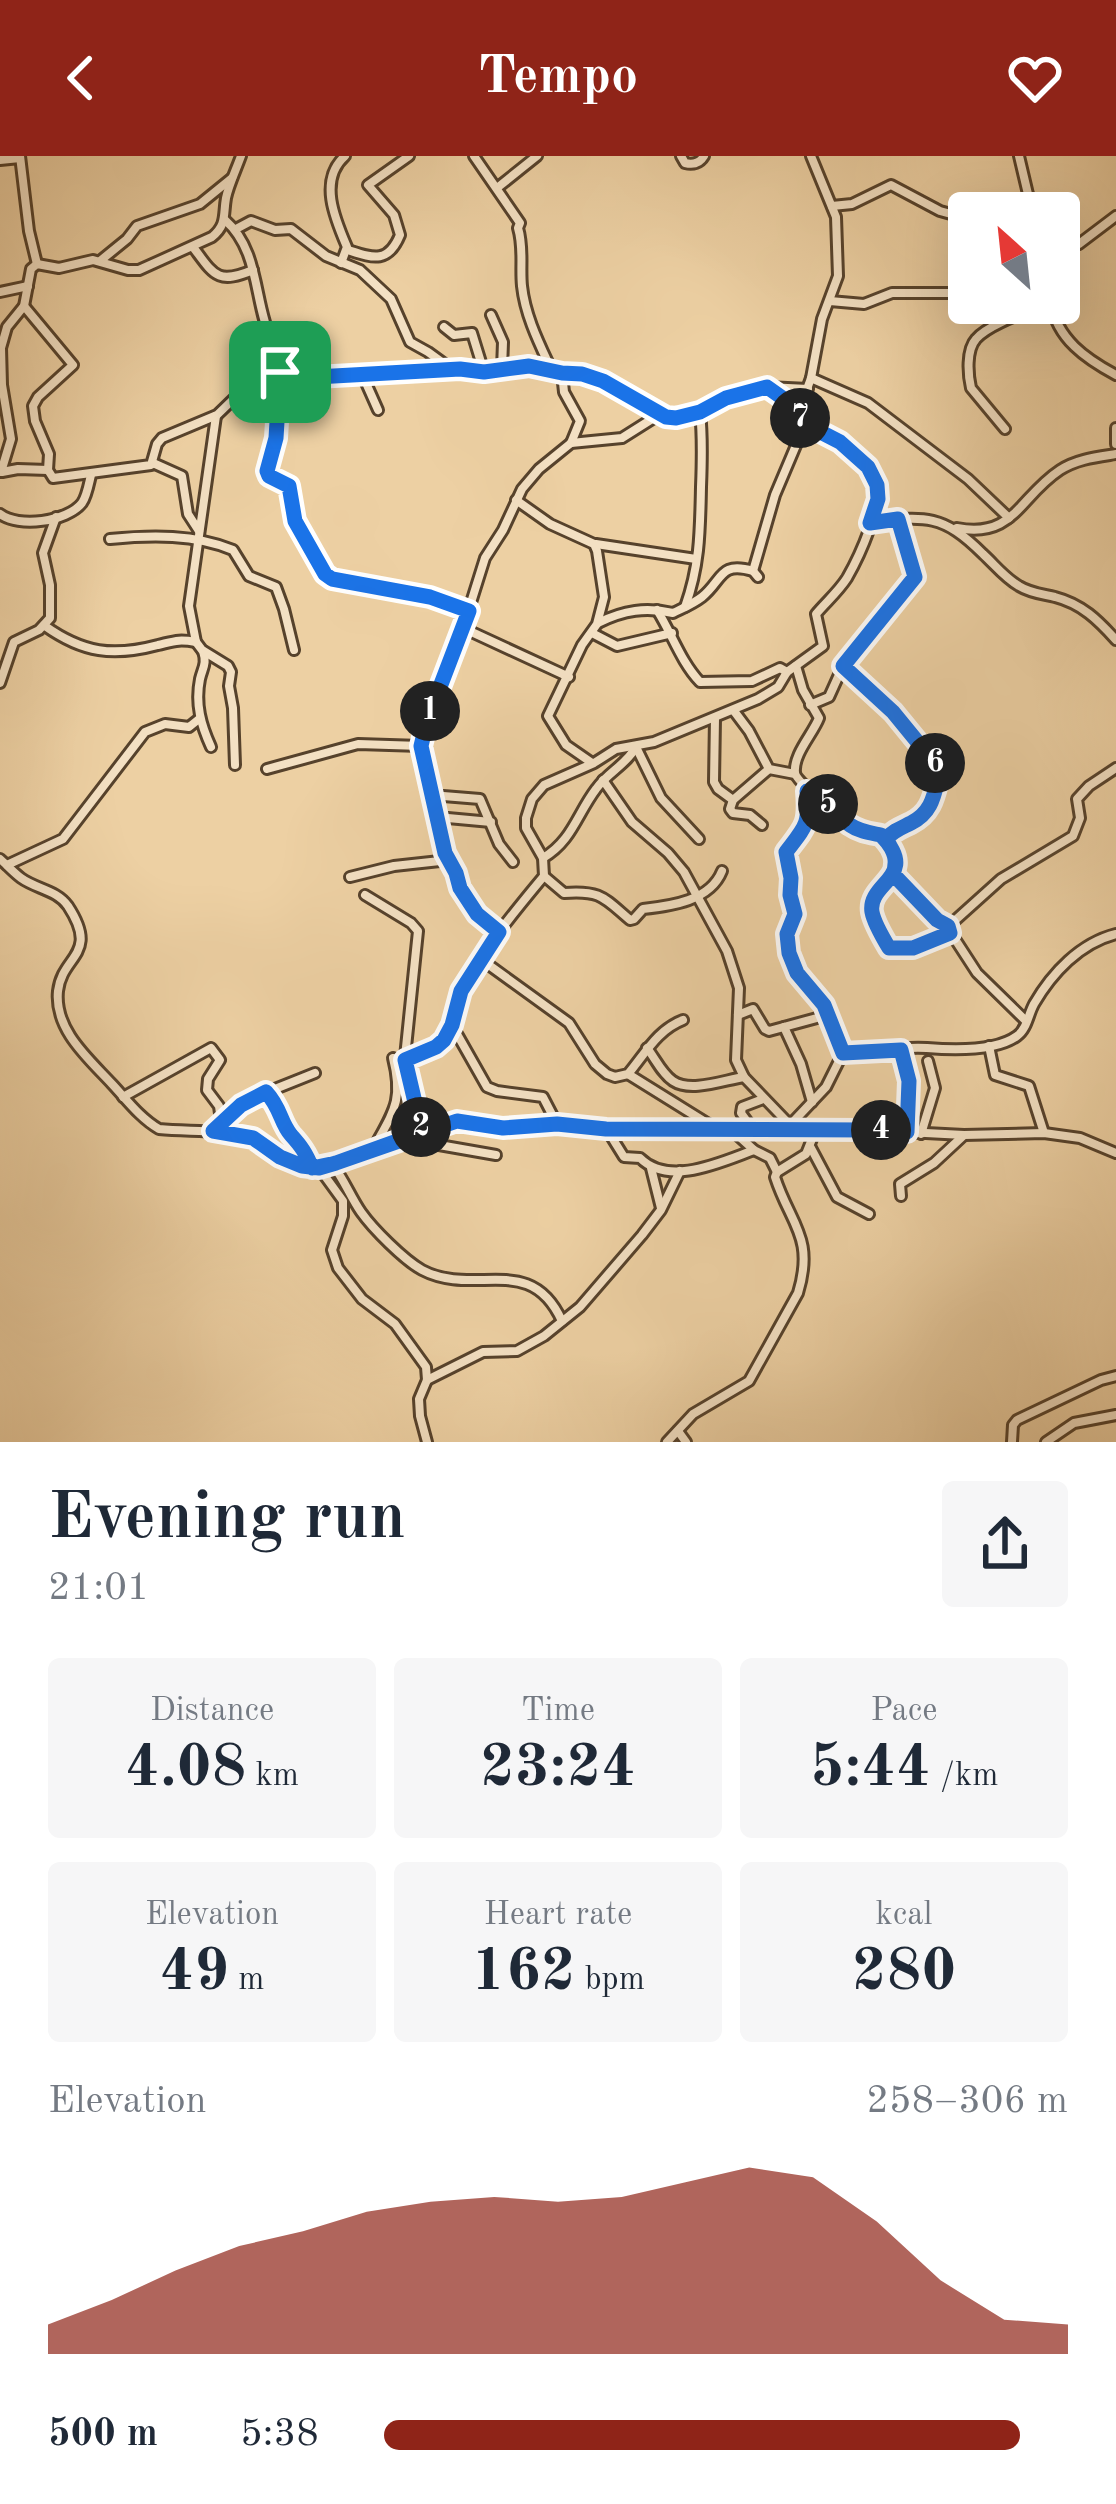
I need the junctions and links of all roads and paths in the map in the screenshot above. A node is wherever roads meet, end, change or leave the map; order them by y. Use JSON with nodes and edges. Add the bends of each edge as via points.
{"nodes":[{"id":1,"x":241,"y":156,"type":"edge"},
{"id":2,"x":345,"y":156,"type":"edge"},
{"id":3,"x":409,"y":156,"type":"edge"},
{"id":4,"x":474,"y":156,"type":"edge"},
{"id":5,"x":537,"y":156,"type":"edge"},
{"id":6,"x":681,"y":156,"type":"edge"},
{"id":7,"x":704,"y":156,"type":"edge"},
{"id":8,"x":811,"y":156,"type":"edge"},
{"id":9,"x":1019,"y":156,"type":"edge"},
{"id":10,"x":20,"y":157,"type":"edge"},
{"id":11,"x":0,"y":160,"type":"edge"},
{"id":12,"x":334,"y":162,"type":"edge"},
{"id":13,"x":233,"y":177,"type":"junction"},
{"id":14,"x":497,"y":188,"type":"junction"},
{"id":15,"x":1030,"y":192,"type":"edge"},
{"id":16,"x":832,"y":206,"type":"junction"},
{"id":17,"x":948,"y":213,"type":"edge"},
{"id":18,"x":1116,"y":216,"type":"edge"},
{"id":19,"x":225,"y":220,"type":"junction"},
{"id":20,"x":1105,"y":224,"type":"junction"},
{"id":21,"x":236,"y":230,"type":"junction"},
{"id":22,"x":1116,"y":235,"type":"edge"},
{"id":23,"x":1080,"y":243,"type":"edge"},
{"id":24,"x":193,"y":247,"type":"junction"},
{"id":25,"x":348,"y":250,"type":"junction"},
{"id":26,"x":100,"y":261,"type":"junction"},
{"id":27,"x":341,"y":262,"type":"junction"},
{"id":28,"x":37,"y":264,"type":"junction"},
{"id":29,"x":253,"y":270,"type":"junction"},
{"id":30,"x":28,"y":286,"type":"junction"},
{"id":31,"x":0,"y":292,"type":"edge"},
{"id":32,"x":948,"y":292,"type":"edge"},
{"id":33,"x":830,"y":301,"type":"junction"},
{"id":34,"x":24,"y":306,"type":"junction"},
{"id":35,"x":491,"y":315,"type":"dead end"},
{"id":36,"x":1004,"y":324,"type":"edge"},
{"id":37,"x":1058,"y":324,"type":"edge"},
{"id":38,"x":444,"y":326,"type":"dead end"},
{"id":39,"x":284,"y":369,"type":"junction"},
{"id":40,"x":451,"y":369,"type":"junction"},
{"id":41,"x":502,"y":369,"type":"junction"},
{"id":42,"x":551,"y":369,"type":"junction"},
{"id":43,"x":484,"y":372,"type":"junction"},
{"id":44,"x":562,"y":373,"type":"junction"},
{"id":45,"x":362,"y":374,"type":"junction"},
{"id":46,"x":1116,"y":375,"type":"edge"},
{"id":47,"x":809,"y":384,"type":"junction"},
{"id":48,"x":767,"y":387,"type":"junction"},
{"id":49,"x":798,"y":409,"type":"junction"},
{"id":50,"x":378,"y":410,"type":"dead end"},
{"id":51,"x":700,"y":412,"type":"junction"},
{"id":52,"x":660,"y":414,"type":"junction"},
{"id":53,"x":217,"y":415,"type":"junction"},
{"id":54,"x":805,"y":424,"type":"junction"},
{"id":55,"x":1116,"y":428,"type":"edge"},
{"id":56,"x":1005,"y":429,"type":"dead end"},
{"id":57,"x":572,"y":443,"type":"junction"},
{"id":58,"x":1116,"y":444,"type":"edge"},
{"id":59,"x":1116,"y":454,"type":"edge"},
{"id":60,"x":154,"y":463,"type":"junction"},
{"id":61,"x":48,"y":470,"type":"junction"},
{"id":62,"x":1,"y":472,"type":"edge"},
{"id":63,"x":92,"y":474,"type":"junction"},
{"id":64,"x":516,"y":500,"type":"junction"},
{"id":65,"x":0,"y":514,"type":"edge"},
{"id":66,"x":56,"y":517,"type":"junction"},
{"id":67,"x":1010,"y":518,"type":"junction"},
{"id":68,"x":898,"y":519,"type":"junction"},
{"id":69,"x":870,"y":523,"type":"junction"},
{"id":70,"x":953,"y":527,"type":"junction"},
{"id":71,"x":199,"y":536,"type":"junction"},
{"id":72,"x":110,"y":539,"type":"dead end"},
{"id":73,"x":594,"y":544,"type":"junction"},
{"id":74,"x":696,"y":559,"type":"junction"},
{"id":75,"x":685,"y":608,"type":"junction"},
{"id":76,"x":657,"y":609,"type":"junction"},
{"id":77,"x":469,"y":611,"type":"junction"},
{"id":78,"x":45,"y":626,"type":"junction"},
{"id":79,"x":463,"y":628,"type":"junction"},
{"id":80,"x":594,"y":628,"type":"junction"},
{"id":81,"x":672,"y":633,"type":"junction"},
{"id":82,"x":1116,"y":640,"type":"edge"},
{"id":83,"x":199,"y":646,"type":"junction"},
{"id":84,"x":294,"y":650,"type":"dead end"},
{"id":85,"x":796,"y":664,"type":"junction"},
{"id":86,"x":843,"y":666,"type":"junction"},
{"id":87,"x":787,"y":672,"type":"junction"},
{"id":88,"x":569,"y":677,"type":"junction"},
{"id":89,"x":0,"y":683,"type":"edge"},
{"id":90,"x":810,"y":705,"type":"junction"},
{"id":91,"x":734,"y":710,"type":"junction"},
{"id":92,"x":199,"y":718,"type":"junction"},
{"id":93,"x":715,"y":718,"type":"junction"},
{"id":94,"x":421,"y":746,"type":"junction"},
{"id":95,"x":211,"y":747,"type":"dead end"},
{"id":96,"x":636,"y":747,"type":"junction"},
{"id":97,"x":594,"y":763,"type":"junction"},
{"id":98,"x":236,"y":765,"type":"dead end"},
{"id":99,"x":1116,"y":768,"type":"edge"},
{"id":100,"x":267,"y":769,"type":"dead end"},
{"id":101,"x":769,"y":769,"type":"junction"},
{"id":102,"x":795,"y":773,"type":"junction"},
{"id":103,"x":603,"y":780,"type":"junction"},
{"id":104,"x":807,"y":791,"type":"junction"},
{"id":105,"x":431,"y":795,"type":"junction"},
{"id":106,"x":734,"y":800,"type":"junction"},
{"id":107,"x":437,"y":817,"type":"junction"},
{"id":108,"x":491,"y":822,"type":"junction"},
{"id":109,"x":762,"y":825,"type":"dead end"},
{"id":110,"x":700,"y":839,"type":"dead end"},
{"id":111,"x":886,"y":839,"type":"junction"},
{"id":112,"x":543,"y":858,"type":"junction"},
{"id":113,"x":449,"y":860,"type":"junction"},
{"id":114,"x":4,"y":862,"type":"edge"},
{"id":115,"x":512,"y":862,"type":"dead end"},
{"id":116,"x":722,"y":871,"type":"dead end"},
{"id":117,"x":893,"y":874,"type":"junction"},
{"id":118,"x":544,"y":876,"type":"junction"},
{"id":119,"x":350,"y":877,"type":"dead end"},
{"id":120,"x":365,"y":895,"type":"dead end"},
{"id":121,"x":698,"y":896,"type":"junction"},
{"id":122,"x":949,"y":929,"type":"junction"},
{"id":123,"x":499,"y":932,"type":"junction"},
{"id":124,"x":1116,"y":934,"type":"edge"},
{"id":125,"x":482,"y":960,"type":"junction"},
{"id":126,"x":738,"y":1015,"type":"junction"},
{"id":127,"x":828,"y":1015,"type":"junction"},
{"id":128,"x":683,"y":1020,"type":"dead end"},
{"id":129,"x":1027,"y":1022,"type":"junction"},
{"id":130,"x":452,"y":1025,"type":"junction"},
{"id":131,"x":784,"y":1027,"type":"junction"},
{"id":132,"x":989,"y":1046,"type":"junction"},
{"id":133,"x":647,"y":1048,"type":"junction"},
{"id":134,"x":901,"y":1050,"type":"junction"},
{"id":135,"x":843,"y":1053,"type":"junction"},
{"id":136,"x":393,"y":1058,"type":"dead end"},
{"id":137,"x":406,"y":1058,"type":"junction"},
{"id":138,"x":928,"y":1061,"type":"dead end"},
{"id":139,"x":315,"y":1073,"type":"dead end"},
{"id":140,"x":628,"y":1074,"type":"junction"},
{"id":141,"x":744,"y":1077,"type":"junction"},
{"id":142,"x":266,"y":1092,"type":"junction"},
{"id":143,"x":123,"y":1097,"type":"junction"},
{"id":144,"x":763,"y":1099,"type":"junction"},
{"id":145,"x":812,"y":1102,"type":"junction"},
{"id":146,"x":221,"y":1121,"type":"junction"},
{"id":147,"x":557,"y":1124,"type":"junction"},
{"id":148,"x":792,"y":1127,"type":"junction"},
{"id":149,"x":434,"y":1129,"type":"junction"},
{"id":150,"x":606,"y":1129,"type":"junction"},
{"id":151,"x":816,"y":1129,"type":"junction"},
{"id":152,"x":718,"y":1130,"type":"junction"},
{"id":153,"x":731,"y":1130,"type":"junction"},
{"id":154,"x":753,"y":1130,"type":"junction"},
{"id":155,"x":213,"y":1131,"type":"junction"},
{"id":156,"x":422,"y":1132,"type":"junction"},
{"id":157,"x":907,"y":1132,"type":"junction"},
{"id":158,"x":1043,"y":1133,"type":"junction"},
{"id":159,"x":921,"y":1134,"type":"junction"},
{"id":160,"x":964,"y":1135,"type":"junction"},
{"id":161,"x":811,"y":1148,"type":"junction"},
{"id":162,"x":754,"y":1150,"type":"junction"},
{"id":163,"x":372,"y":1151,"type":"junction"},
{"id":164,"x":1116,"y":1153,"type":"edge"},
{"id":165,"x":496,"y":1155,"type":"dead end"},
{"id":166,"x":332,"y":1164,"type":"junction"},
{"id":167,"x":316,"y":1168,"type":"junction"},
{"id":168,"x":651,"y":1168,"type":"junction"},
{"id":169,"x":680,"y":1171,"type":"junction"},
{"id":170,"x":776,"y":1172,"type":"junction"},
{"id":171,"x":901,"y":1196,"type":"dead end"},
{"id":172,"x":662,"y":1210,"type":"junction"},
{"id":173,"x":869,"y":1214,"type":"dead end"},
{"id":174,"x":562,"y":1321,"type":"junction"},
{"id":175,"x":1116,"y":1376,"type":"edge"},
{"id":176,"x":427,"y":1380,"type":"junction"},
{"id":177,"x":1116,"y":1415,"type":"edge"},
{"id":178,"x":678,"y":1431,"type":"junction"},
{"id":179,"x":427,"y":1442,"type":"edge"},
{"id":180,"x":668,"y":1442,"type":"edge"},
{"id":181,"x":686,"y":1442,"type":"edge"},
{"id":182,"x":1012,"y":1442,"type":"edge"},
{"id":183,"x":1046,"y":1442,"type":"edge"}],
"edges":[{"from":1,"to":13,"type":"street"},
{"from":2,"to":12,"type":"street"},
{"from":3,"to":25,"type":"street","via":[[368,185],[394,215],[397,243],[380,258]]},
{"from":4,"to":14,"type":"street"},
{"from":5,"to":14,"type":"street"},
{"from":6,"to":7,"type":"street","via":[[689,164]]},
{"from":8,"to":16,"type":"street"},
{"from":9,"to":15,"type":"street"},
{"from":10,"to":11,"type":"street"},
{"from":10,"to":28,"type":"street"},
{"from":12,"to":25,"type":"street","via":[[332,200]]},
{"from":13,"to":19,"type":"street"},
{"from":13,"to":26,"type":"street","via":[[200,204],[137,226]]},
{"from":14,"to":42,"type":"street","via":[[520,223],[526,307]]},
{"from":16,"to":17,"type":"street","via":[[891,185]]},
{"from":16,"to":33,"type":"street","via":[[838,276]]},
{"from":18,"to":20,"type":"street"},
{"from":19,"to":21,"type":"street"},
{"from":19,"to":24,"type":"street"},
{"from":20,"to":22,"type":"street"},
{"from":20,"to":23,"type":"street"},
{"from":21,"to":27,"type":"street","via":[[251,221],[291,230]]},
{"from":21,"to":29,"type":"street"},
{"from":24,"to":26,"type":"street","via":[[139,270]]},
{"from":24,"to":29,"type":"street","via":[[225,278]]},
{"from":25,"to":27,"type":"street"},
{"from":26,"to":28,"type":"street"},
{"from":27,"to":40,"type":"street","via":[[392,299],[410,342]]},
{"from":28,"to":30,"type":"street"},
{"from":29,"to":39,"type":"street"},
{"from":30,"to":31,"type":"street"},
{"from":30,"to":34,"type":"street"},
{"from":32,"to":33,"type":"street"},
{"from":33,"to":47,"type":"street"},
{"from":34,"to":61,"type":"street","via":[[73,365],[34,406]]},
{"from":34,"to":62,"type":"street","via":[[1,348],[11,439]]},
{"from":35,"to":41,"type":"street","via":[[503,342]]},
{"from":36,"to":56,"type":"street","via":[[970,349],[971,388]]},
{"from":37,"to":46,"type":"street","via":[[1082,356]]},
{"from":38,"to":43,"type":"street","via":[[454,335],[472,333]]},
{"from":39,"to":45,"type":"street"},
{"from":39,"to":53,"type":"street","via":[[248,385]]},
{"from":39,"to":77,"type":"street","via":[[267,471],[289,486],[295,521],[325,574]]},
{"from":40,"to":43,"type":"street"},
{"from":40,"to":45,"type":"street"},
{"from":41,"to":42,"type":"street"},
{"from":41,"to":43,"type":"street"},
{"from":42,"to":44,"type":"street"},
{"from":44,"to":52,"type":"street","via":[[603,381]]},
{"from":44,"to":57,"type":"street","via":[[580,421]]},
{"from":45,"to":50,"type":"street"},
{"from":47,"to":48,"type":"street"},
{"from":47,"to":49,"type":"street"},
{"from":47,"to":67,"type":"street","via":[[868,403]]},
{"from":48,"to":49,"type":"street"},
{"from":48,"to":51,"type":"street"},
{"from":49,"to":54,"type":"street"},
{"from":51,"to":52,"type":"street"},
{"from":51,"to":74,"type":"street"},
{"from":52,"to":57,"type":"street","via":[[622,438]]},
{"from":53,"to":60,"type":"street","via":[[163,438]]},
{"from":53,"to":71,"type":"street"},
{"from":54,"to":69,"type":"street","via":[[840,442],[874,476]]},
{"from":54,"to":75,"type":"street","via":[[775,495],[756,574],[727,570]]},
{"from":55,"to":58,"type":"street"},
{"from":57,"to":64,"type":"street"},
{"from":59,"to":67,"type":"street","via":[[1060,470]]},
{"from":60,"to":63,"type":"street"},
{"from":60,"to":71,"type":"street","via":[[182,476]]},
{"from":61,"to":62,"type":"street"},
{"from":61,"to":63,"type":"street","via":[[53,478]]},
{"from":63,"to":66,"type":"street","via":[[83,502]]},
{"from":64,"to":73,"type":"street"},
{"from":64,"to":77,"type":"street","via":[[485,557]]},
{"from":65,"to":66,"type":"street","via":[[16,523]]},
{"from":66,"to":78,"type":"street","via":[[43,553],[52,604]]},
{"from":67,"to":70,"type":"street","via":[[985,531]]},
{"from":68,"to":69,"type":"street"},
{"from":68,"to":70,"type":"street"},
{"from":68,"to":86,"type":"street","via":[[915,577]]},
{"from":69,"to":85,"type":"street","via":[[847,578],[816,614],[823,646]]},
{"from":70,"to":82,"type":"street","via":[[1009,579],[1083,608]]},
{"from":71,"to":72,"type":"street"},
{"from":71,"to":83,"type":"street","via":[[189,607]]},
{"from":71,"to":84,"type":"street","via":[[230,549],[249,576],[273,584]]},
{"from":73,"to":74,"type":"street"},
{"from":73,"to":80,"type":"street","via":[[604,597]]},
{"from":74,"to":75,"type":"street"},
{"from":75,"to":76,"type":"street"},
{"from":76,"to":80,"type":"street","via":[[621,613]]},
{"from":76,"to":81,"type":"street"},
{"from":77,"to":79,"type":"street"},
{"from":78,"to":83,"type":"street","via":[[98,652],[175,639]]},
{"from":78,"to":89,"type":"street","via":[[14,642]]},
{"from":79,"to":88,"type":"street"},
{"from":79,"to":94,"type":"street"},
{"from":80,"to":81,"type":"street","via":[[616,646]]},
{"from":80,"to":88,"type":"street"},
{"from":81,"to":87,"type":"street","via":[[703,683]]},
{"from":83,"to":92,"type":"street","via":[[206,661]]},
{"from":83,"to":98,"type":"street","via":[[231,672]]},
{"from":85,"to":87,"type":"street"},
{"from":85,"to":90,"type":"street"},
{"from":86,"to":90,"type":"street","via":[[830,697]]},
{"from":86,"to":111,"type":"street","via":[[940,772],[929,810]]},
{"from":87,"to":91,"type":"street","via":[[778,687]]},
{"from":88,"to":97,"type":"street","via":[[549,719],[566,745]]},
{"from":90,"to":102,"type":"street","via":[[818,723]]},
{"from":91,"to":93,"type":"street"},
{"from":91,"to":101,"type":"street"},
{"from":92,"to":95,"type":"street"},
{"from":92,"to":114,"type":"street","via":[[189,727],[145,732],[63,839]]},
{"from":93,"to":96,"type":"street"},
{"from":93,"to":106,"type":"street","via":[[714,782]]},
{"from":94,"to":100,"type":"street","via":[[358,744]]},
{"from":94,"to":105,"type":"street"},
{"from":96,"to":97,"type":"street"},
{"from":96,"to":103,"type":"street"},
{"from":96,"to":110,"type":"street","via":[[661,798]]},
{"from":97,"to":112,"type":"street","via":[[544,785],[532,800],[526,828]]},
{"from":99,"to":122,"type":"street","via":[[1077,799],[1081,818],[1073,836],[1001,879]]},
{"from":101,"to":102,"type":"street"},
{"from":101,"to":106,"type":"street"},
{"from":102,"to":104,"type":"street"},
{"from":103,"to":112,"type":"street","via":[[565,842]]},
{"from":103,"to":121,"type":"street"},
{"from":104,"to":111,"type":"street","via":[[850,825]]},
{"from":104,"to":127,"type":"street","via":[[807,825],[786,852],[795,914],[787,943],[797,973]]},
{"from":105,"to":107,"type":"street"},
{"from":105,"to":108,"type":"street","via":[[480,799]]},
{"from":106,"to":109,"type":"street","via":[[733,813]]},
{"from":107,"to":108,"type":"street"},
{"from":107,"to":113,"type":"street"},
{"from":108,"to":115,"type":"street"},
{"from":111,"to":117,"type":"street","via":[[896,857]]},
{"from":112,"to":118,"type":"street"},
{"from":113,"to":119,"type":"street"},
{"from":113,"to":123,"type":"street","via":[[470,906]]},
{"from":114,"to":143,"type":"street","via":[[61,898],[72,914],[81,944],[61,980],[59,1004],[75,1043]]},
{"from":116,"to":121,"type":"street"},
{"from":117,"to":122,"type":"street"},
{"from":117,"to":122,"type":"street","via":[[872,906],[889,948],[913,948]]},
{"from":118,"to":121,"type":"street","via":[[564,893],[600,894],[630,920],[643,909]]},
{"from":118,"to":123,"type":"street"},
{"from":120,"to":137,"type":"street","via":[[418,931]]},
{"from":121,"to":126,"type":"street","via":[[737,978]]},
{"from":122,"to":129,"type":"street","via":[[977,973]]},
{"from":123,"to":125,"type":"street"},
{"from":124,"to":129,"type":"street","via":[[1068,962]]},
{"from":125,"to":130,"type":"street","via":[[461,991]]},
{"from":125,"to":140,"type":"street","via":[[569,1023],[607,1074]]},
{"from":126,"to":131,"type":"street","via":[[753,1010],[766,1030]]},
{"from":126,"to":141,"type":"street","via":[[734,1053]]},
{"from":127,"to":131,"type":"street"},
{"from":127,"to":135,"type":"street"},
{"from":128,"to":133,"type":"street"},
{"from":129,"to":132,"type":"street","via":[[1019,1035]]},
{"from":130,"to":137,"type":"street","via":[[436,1047]]},
{"from":130,"to":147,"type":"street","via":[[488,1087],[543,1096]]},
{"from":131,"to":145,"type":"street"},
{"from":132,"to":134,"type":"street"},
{"from":132,"to":158,"type":"street","via":[[995,1075],[1029,1086]]},
{"from":133,"to":140,"type":"street"},
{"from":133,"to":141,"type":"street","via":[[683,1085]]},
{"from":134,"to":135,"type":"street"},
{"from":134,"to":157,"type":"street"},
{"from":135,"to":145,"type":"street"},
{"from":136,"to":163,"type":"street","via":[[398,1097]]},
{"from":137,"to":156,"type":"street"},
{"from":138,"to":159,"type":"street","via":[[935,1088]]},
{"from":139,"to":142,"type":"street"},
{"from":140,"to":152,"type":"street"},
{"from":141,"to":144,"type":"street"},
{"from":142,"to":146,"type":"street"},
{"from":142,"to":167,"type":"street"},
{"from":143,"to":146,"type":"street","via":[[211,1048],[220,1060],[207,1090]]},
{"from":143,"to":155,"type":"street","via":[[159,1129]]},
{"from":144,"to":148,"type":"street"},
{"from":144,"to":154,"type":"street","via":[[741,1110]]},
{"from":145,"to":148,"type":"street"},
{"from":146,"to":155,"type":"street"},
{"from":147,"to":149,"type":"street","via":[[457,1121]]},
{"from":147,"to":150,"type":"street"},
{"from":148,"to":151,"type":"street"},
{"from":148,"to":154,"type":"street"},
{"from":149,"to":156,"type":"street"},
{"from":149,"to":165,"type":"street","via":[[439,1144]]},
{"from":150,"to":152,"type":"street"},
{"from":150,"to":168,"type":"street","via":[[624,1157]]},
{"from":151,"to":157,"type":"street"},
{"from":151,"to":161,"type":"street"},
{"from":152,"to":153,"type":"street"},
{"from":153,"to":154,"type":"street"},
{"from":153,"to":162,"type":"street"},
{"from":155,"to":167,"type":"street","via":[[253,1138],[291,1163]]},
{"from":156,"to":163,"type":"street"},
{"from":157,"to":159,"type":"street"},
{"from":158,"to":160,"type":"street"},
{"from":158,"to":164,"type":"street"},
{"from":159,"to":160,"type":"street"},
{"from":160,"to":171,"type":"street","via":[[904,1180]]},
{"from":161,"to":170,"type":"street"},
{"from":161,"to":173,"type":"street","via":[[837,1197]]},
{"from":162,"to":169,"type":"street"},
{"from":162,"to":170,"type":"street"},
{"from":163,"to":166,"type":"street"},
{"from":166,"to":167,"type":"street"},
{"from":166,"to":174,"type":"street","via":[[364,1216],[423,1270],[460,1281],[524,1282],[553,1302]]},
{"from":167,"to":176,"type":"street","via":[[343,1201],[332,1250],[338,1268],[395,1324],[426,1366]]},
{"from":168,"to":169,"type":"street"},
{"from":168,"to":172,"type":"street"},
{"from":169,"to":172,"type":"street"},
{"from":170,"to":178,"type":"street","via":[[803,1237],[798,1293],[749,1381]]},
{"from":172,"to":174,"type":"street"},
{"from":174,"to":176,"type":"street","via":[[524,1348],[483,1352]]},
{"from":175,"to":182,"type":"street","via":[[1017,1420]]},
{"from":176,"to":179,"type":"street","via":[[419,1399]]},
{"from":177,"to":183,"type":"street","via":[[1074,1423]]},
{"from":178,"to":180,"type":"street"},
{"from":178,"to":181,"type":"street"}]}
